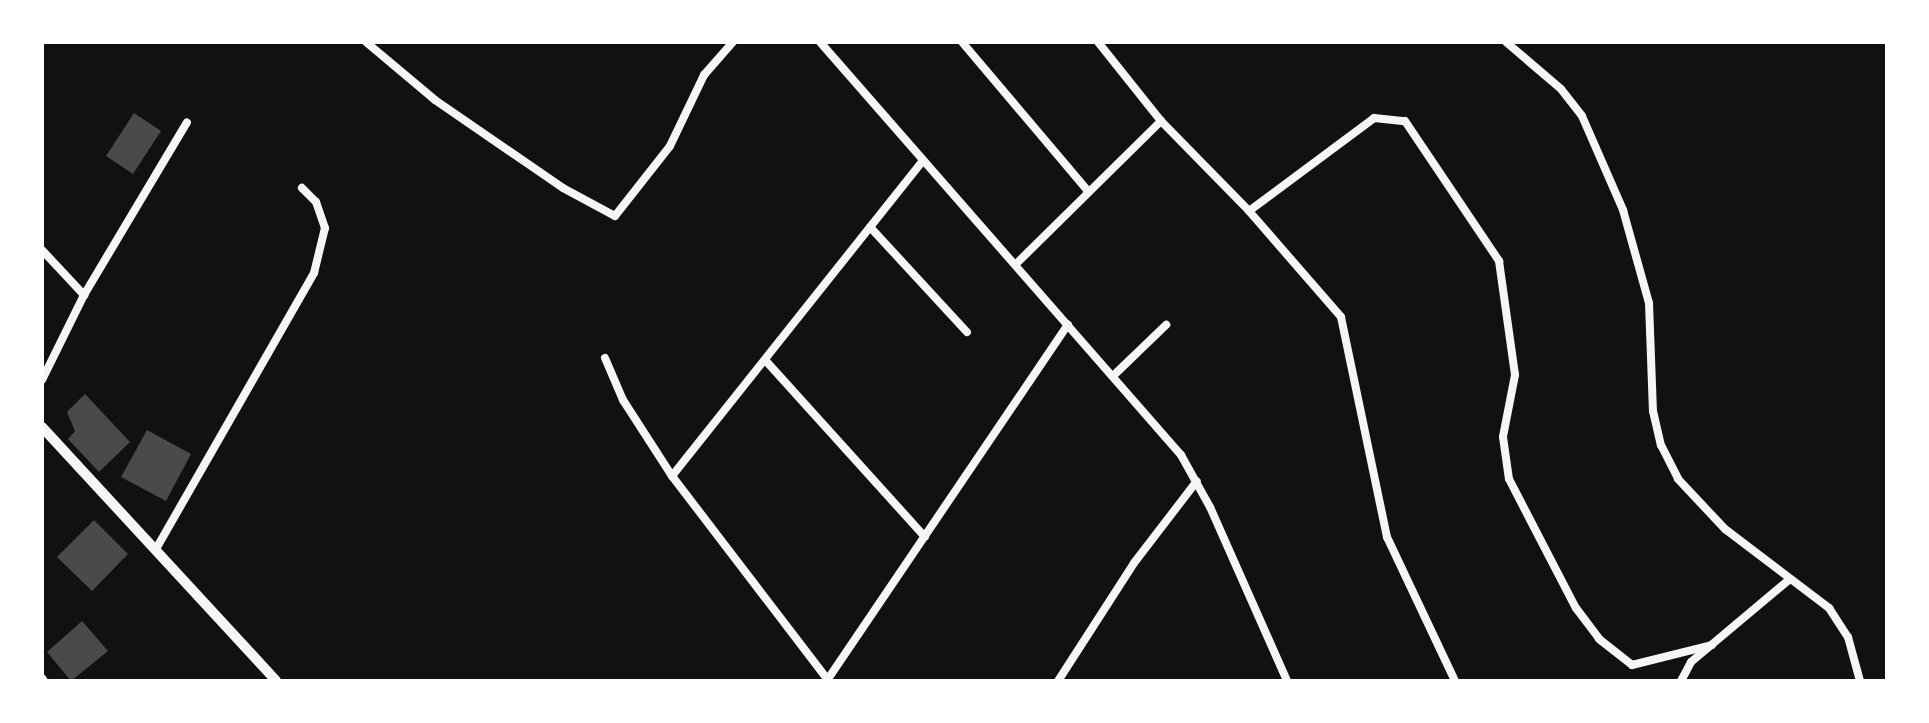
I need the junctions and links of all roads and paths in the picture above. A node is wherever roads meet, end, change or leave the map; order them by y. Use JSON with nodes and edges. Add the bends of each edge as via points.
{"nodes":[{"id":1,"x":366,"y":42,"type":"edge"},
{"id":2,"x":733,"y":42,"type":"edge"},
{"id":3,"x":820,"y":42,"type":"edge"},
{"id":4,"x":962,"y":42,"type":"edge"},
{"id":5,"x":1098,"y":42,"type":"edge"},
{"id":6,"x":1506,"y":42,"type":"edge"},
{"id":7,"x":1161,"y":121,"type":"junction"},
{"id":8,"x":187,"y":122,"type":"dead end"},
{"id":9,"x":922,"y":162,"type":"junction"},
{"id":10,"x":302,"y":188,"type":"dead end"},
{"id":11,"x":1088,"y":191,"type":"junction"},
{"id":12,"x":1249,"y":211,"type":"junction"},
{"id":13,"x":870,"y":227,"type":"junction"},
{"id":14,"x":42,"y":250,"type":"edge"},
{"id":15,"x":1016,"y":264,"type":"junction"},
{"id":16,"x":84,"y":295,"type":"junction"},
{"id":17,"x":1068,"y":325,"type":"junction"},
{"id":18,"x":1166,"y":325,"type":"dead end"},
{"id":19,"x":967,"y":332,"type":"dead end"},
{"id":20,"x":605,"y":358,"type":"dead end"},
{"id":21,"x":766,"y":361,"type":"junction"},
{"id":22,"x":1113,"y":376,"type":"junction"},
{"id":23,"x":42,"y":380,"type":"edge"},
{"id":24,"x":42,"y":427,"type":"edge"},
{"id":25,"x":672,"y":476,"type":"junction"},
{"id":26,"x":1197,"y":481,"type":"junction"},
{"id":27,"x":925,"y":537,"type":"junction"},
{"id":28,"x":156,"y":549,"type":"junction"},
{"id":29,"x":1790,"y":579,"type":"junction"},
{"id":30,"x":1712,"y":645,"type":"junction"},
{"id":31,"x":828,"y":680,"type":"edge"},
{"id":32,"x":276,"y":681,"type":"edge"},
{"id":33,"x":1058,"y":681,"type":"edge"},
{"id":34,"x":1287,"y":681,"type":"edge"},
{"id":35,"x":1455,"y":681,"type":"edge"},
{"id":36,"x":1681,"y":681,"type":"edge"},
{"id":37,"x":1860,"y":681,"type":"edge"}],
"edges":[{"from":1,"to":2,"type":"street","via":[[435,100],[563,188],[615,216],[670,146],[704,75]]},
{"from":3,"to":9,"type":"street"},
{"from":4,"to":11,"type":"street"},
{"from":5,"to":7,"type":"street"},
{"from":6,"to":29,"type":"street","via":[[1541,68],[1582,116],[1623,210],[1649,303],[1653,411],[1661,445],[1678,479],[1725,529]]},
{"from":7,"to":11,"type":"street"},
{"from":7,"to":12,"type":"street"},
{"from":8,"to":16,"type":"street"},
{"from":9,"to":13,"type":"street"},
{"from":9,"to":15,"type":"street"},
{"from":10,"to":28,"type":"street","via":[[316,202],[325,228],[314,273]]},
{"from":11,"to":15,"type":"street"},
{"from":12,"to":30,"type":"street","via":[[1374,118],[1405,121],[1499,261],[1515,375],[1503,437],[1509,479],[1576,608],[1609,650],[1632,665]]},
{"from":12,"to":35,"type":"street","via":[[1341,317],[1387,537]]},
{"from":13,"to":19,"type":"street"},
{"from":13,"to":21,"type":"street"},
{"from":14,"to":16,"type":"street"},
{"from":15,"to":17,"type":"street"},
{"from":16,"to":23,"type":"street"},
{"from":17,"to":22,"type":"street"},
{"from":17,"to":27,"type":"street"},
{"from":18,"to":22,"type":"street"},
{"from":20,"to":25,"type":"street","via":[[623,400]]},
{"from":21,"to":25,"type":"street"},
{"from":21,"to":27,"type":"street"},
{"from":22,"to":26,"type":"street","via":[[1167,437]]},
{"from":24,"to":28,"type":"street"},
{"from":25,"to":31,"type":"street"},
{"from":26,"to":33,"type":"street","via":[[1134,563]]},
{"from":26,"to":34,"type":"street"},
{"from":27,"to":31,"type":"street"},
{"from":28,"to":32,"type":"street"},
{"from":29,"to":30,"type":"street"},
{"from":29,"to":37,"type":"street","via":[[1841,622]]},
{"from":30,"to":36,"type":"street","via":[[1691,662]]}]}
